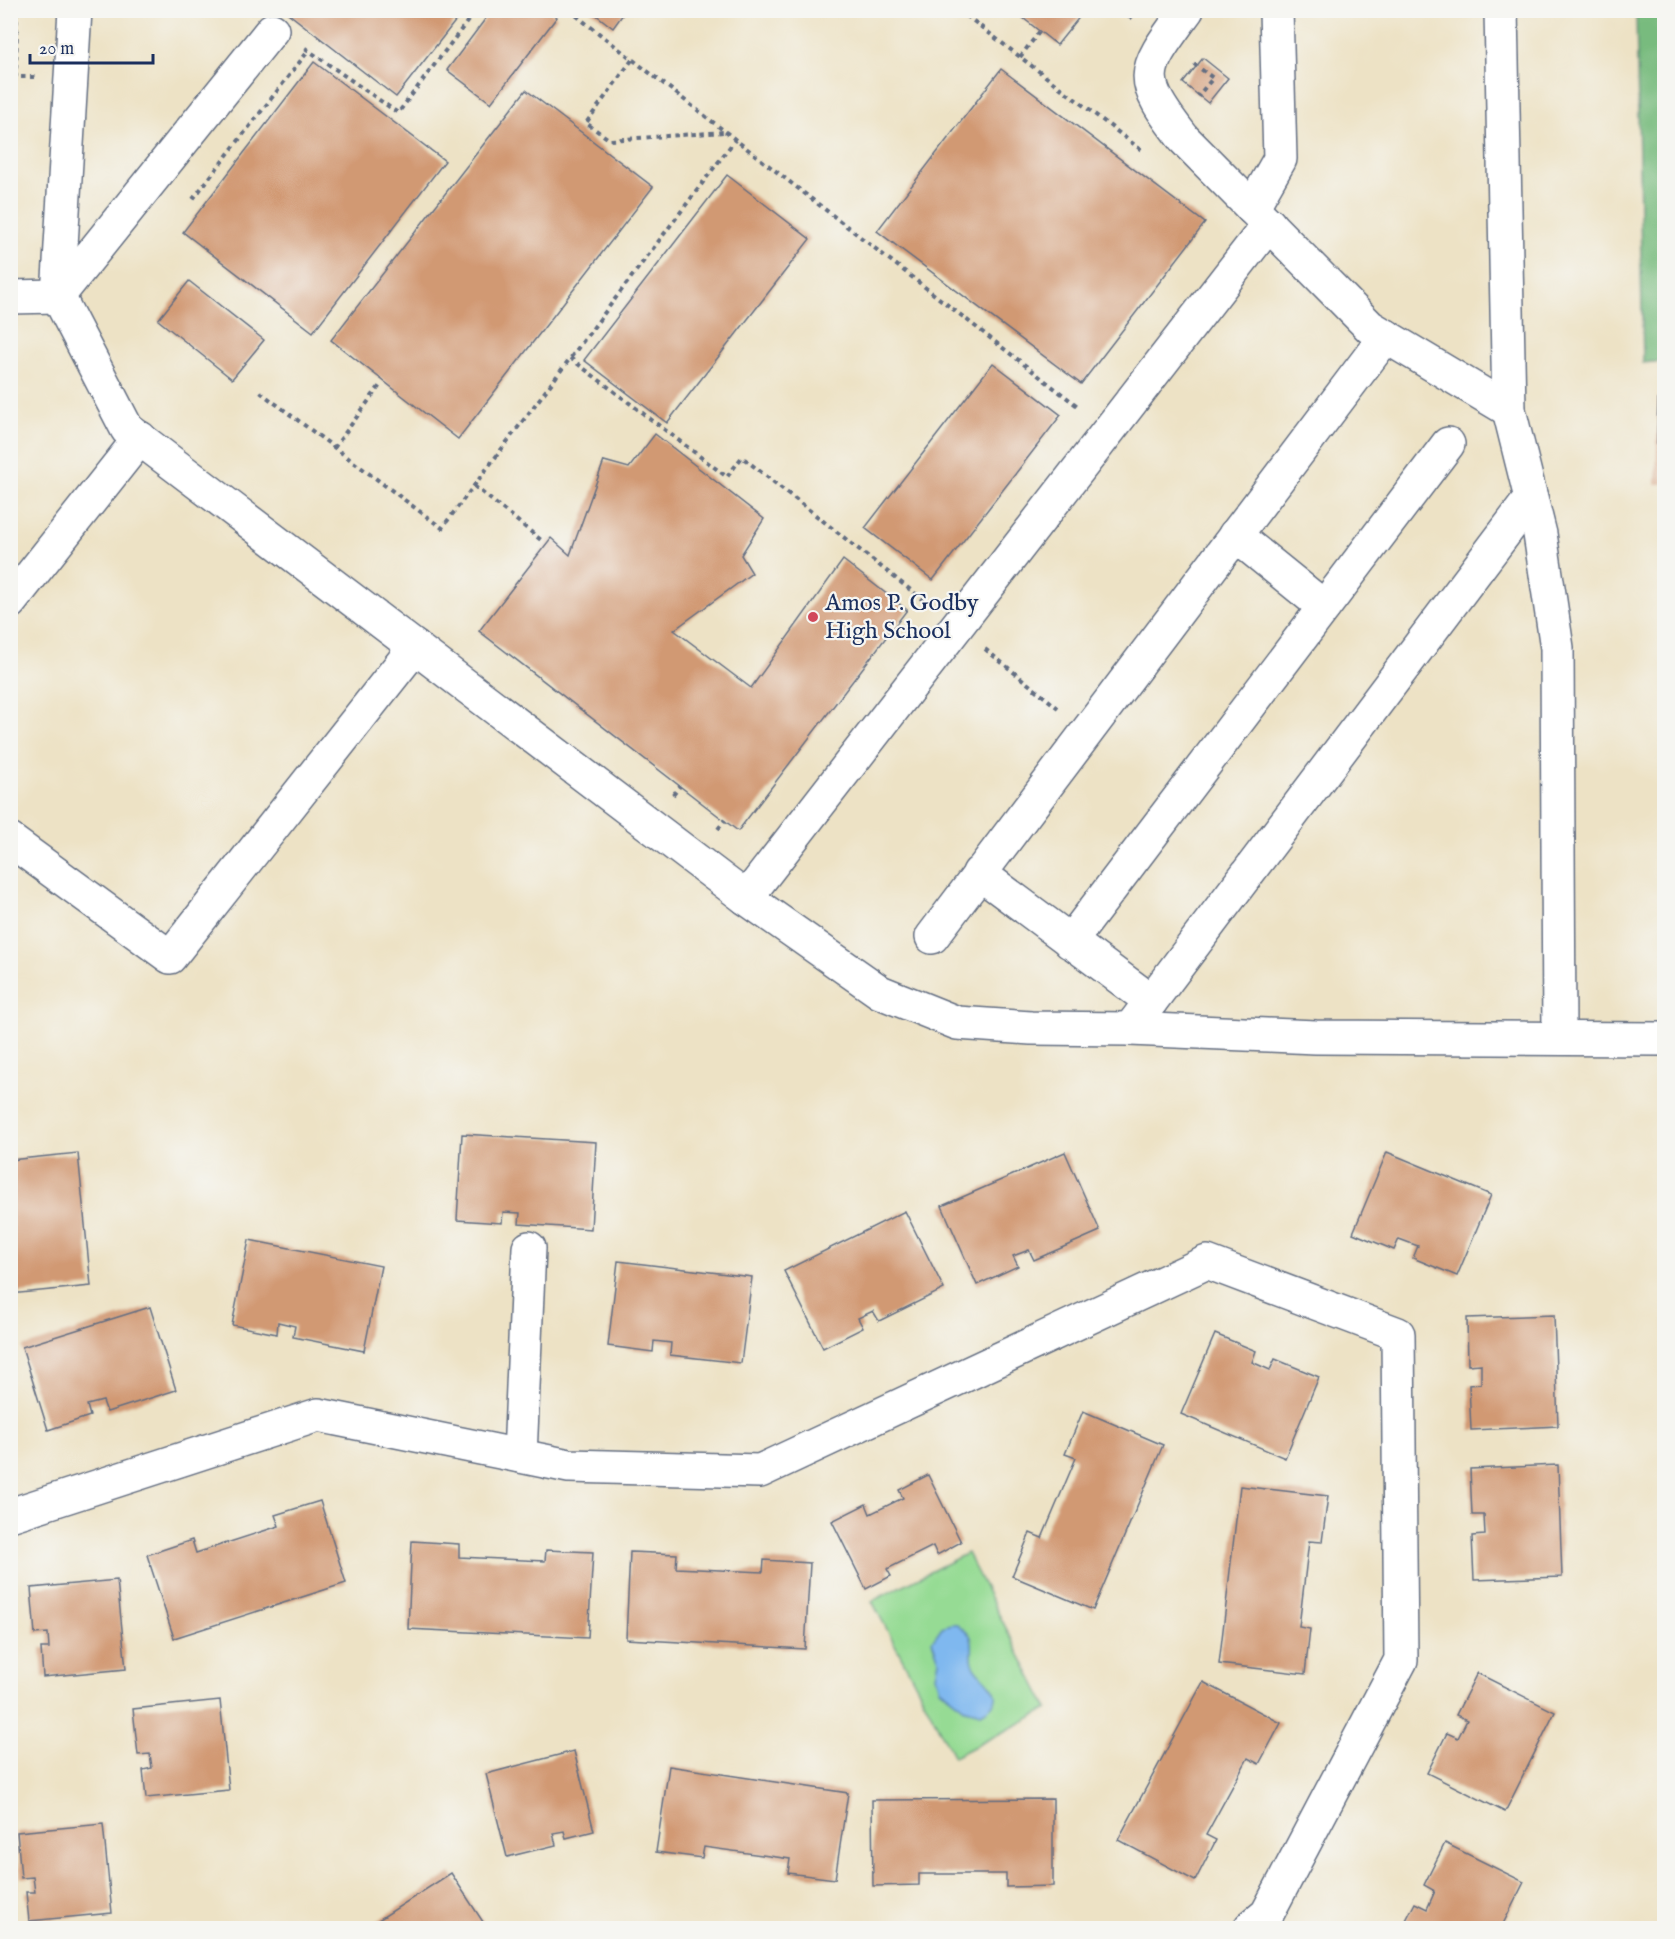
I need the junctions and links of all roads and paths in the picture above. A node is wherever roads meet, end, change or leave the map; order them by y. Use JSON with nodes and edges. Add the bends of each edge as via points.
{"nodes":[{"id":1,"x":17,"y":10,"type":"edge"},
{"id":2,"x":75,"y":10,"type":"edge"},
{"id":3,"x":477,"y":10,"type":"edge"},
{"id":4,"x":569,"y":10,"type":"edge"},
{"id":5,"x":959,"y":10,"type":"edge"},
{"id":6,"x":1187,"y":10,"type":"edge"},
{"id":7,"x":1276,"y":10,"type":"edge"},
{"id":8,"x":1501,"y":10,"type":"edge"},
{"id":9,"x":272,"y":30,"type":"joint"},
{"id":10,"x":1040,"y":31,"type":"dead end"},
{"id":11,"x":310,"y":50,"type":"junction"},
{"id":12,"x":1020,"y":57,"type":"junction"},
{"id":13,"x":632,"y":60,"type":"junction"},
{"id":14,"x":35,"y":66,"type":"dead end"},
{"id":15,"x":725,"y":132,"type":"junction"},
{"id":16,"x":735,"y":140,"type":"junction"},
{"id":17,"x":1149,"y":156,"type":"dead end"},
{"id":18,"x":193,"y":199,"type":"dead end"},
{"id":19,"x":1260,"y":216,"type":"junction"},
{"id":20,"x":58,"y":296,"type":"junction"},
{"id":21,"x":10,"y":297,"type":"edge"},
{"id":22,"x":1386,"y":336,"type":"junction"},
{"id":23,"x":570,"y":358,"type":"junction"},
{"id":24,"x":381,"y":384,"type":"dead end"},
{"id":25,"x":260,"y":392,"type":"dead end"},
{"id":26,"x":1509,"y":410,"type":"junction"},
{"id":27,"x":1086,"y":413,"type":"dead end"},
{"id":28,"x":140,"y":438,"type":"junction"},
{"id":29,"x":1448,"y":444,"type":"dead end"},
{"id":30,"x":334,"y":447,"type":"junction"},
{"id":31,"x":474,"y":485,"type":"junction"},
{"id":32,"x":1531,"y":498,"type":"junction"},
{"id":33,"x":1235,"y":535,"type":"junction"},
{"id":34,"x":541,"y":540,"type":"dead end"},
{"id":35,"x":10,"y":602,"type":"edge"},
{"id":36,"x":1324,"y":607,"type":"junction"},
{"id":37,"x":956,"y":627,"type":"junction"},
{"id":38,"x":415,"y":647,"type":"junction"},
{"id":39,"x":1087,"y":731,"type":"junction"},
{"id":40,"x":10,"y":840,"type":"edge"},
{"id":41,"x":979,"y":873,"type":"junction"},
{"id":42,"x":746,"y":898,"type":"junction"},
{"id":43,"x":932,"y":937,"type":"dead end"},
{"id":44,"x":1070,"y":942,"type":"junction"},
{"id":45,"x":1151,"y":1001,"type":"junction"},
{"id":46,"x":1130,"y":1029,"type":"junction"},
{"id":47,"x":1559,"y":1038,"type":"junction"},
{"id":48,"x":1665,"y":1039,"type":"edge"},
{"id":49,"x":529,"y":1248,"type":"dead end"},
{"id":50,"x":520,"y":1456,"type":"junction"},
{"id":51,"x":10,"y":1515,"type":"edge"},
{"id":52,"x":1251,"y":1929,"type":"edge"}],
"edges":[{"from":1,"to":14,"type":"path","via":[[16,77],[35,77]]},
{"from":2,"to":20,"type":"lane"},
{"from":3,"to":11,"type":"path","via":[[398,113]]},
{"from":4,"to":13,"type":"path"},
{"from":5,"to":12,"type":"path"},
{"from":6,"to":19,"type":"lane","via":[[1153,57],[1149,79],[1158,105],[1184,139]]},
{"from":7,"to":19,"type":"lane","via":[[1280,159]]},
{"from":8,"to":26,"type":"lane"},
{"from":9,"to":11,"type":"path"},
{"from":9,"to":20,"type":"lane"},
{"from":10,"to":12,"type":"path"},
{"from":11,"to":18,"type":"path"},
{"from":12,"to":17,"type":"path"},
{"from":13,"to":15,"type":"path"},
{"from":13,"to":15,"type":"path","via":[[586,123],[610,140]]},
{"from":15,"to":16,"type":"path"},
{"from":16,"to":23,"type":"path"},
{"from":16,"to":27,"type":"path"},
{"from":19,"to":22,"type":"lane","via":[[1370,327]]},
{"from":19,"to":37,"type":"lane"},
{"from":20,"to":21,"type":"lane"},
{"from":20,"to":28,"type":"lane","via":[[128,429]]},
{"from":22,"to":26,"type":"lane"},
{"from":22,"to":33,"type":"lane"},
{"from":23,"to":31,"type":"path"},
{"from":23,"to":37,"type":"path","via":[[727,477],[742,457]]},
{"from":24,"to":30,"type":"path"},
{"from":25,"to":30,"type":"path"},
{"from":26,"to":32,"type":"lane"},
{"from":28,"to":35,"type":"lane"},
{"from":28,"to":38,"type":"lane"},
{"from":29,"to":36,"type":"lane"},
{"from":30,"to":31,"type":"path","via":[[442,528]]},
{"from":31,"to":34,"type":"path"},
{"from":32,"to":45,"type":"lane"},
{"from":32,"to":47,"type":"lane","via":[[1557,648]]},
{"from":33,"to":36,"type":"lane"},
{"from":33,"to":39,"type":"lane"},
{"from":36,"to":44,"type":"lane"},
{"from":37,"to":39,"type":"path"},
{"from":37,"to":42,"type":"lane"},
{"from":38,"to":40,"type":"lane","via":[[170,957]]},
{"from":38,"to":42,"type":"lane"},
{"from":39,"to":41,"type":"lane"},
{"from":41,"to":43,"type":"lane"},
{"from":41,"to":44,"type":"lane"},
{"from":42,"to":46,"type":"lane","via":[[880,992],[957,1023]]},
{"from":44,"to":45,"type":"lane"},
{"from":45,"to":46,"type":"lane"},
{"from":46,"to":47,"type":"lane","via":[[1316,1037]]},
{"from":47,"to":48,"type":"lane"},
{"from":49,"to":50,"type":"lane"},
{"from":50,"to":51,"type":"lane","via":[[318,1415]]},
{"from":50,"to":52,"type":"lane","via":[[569,1466],[760,1471],[1207,1262],[1398,1334],[1401,1660],[1267,1914]]}]}
